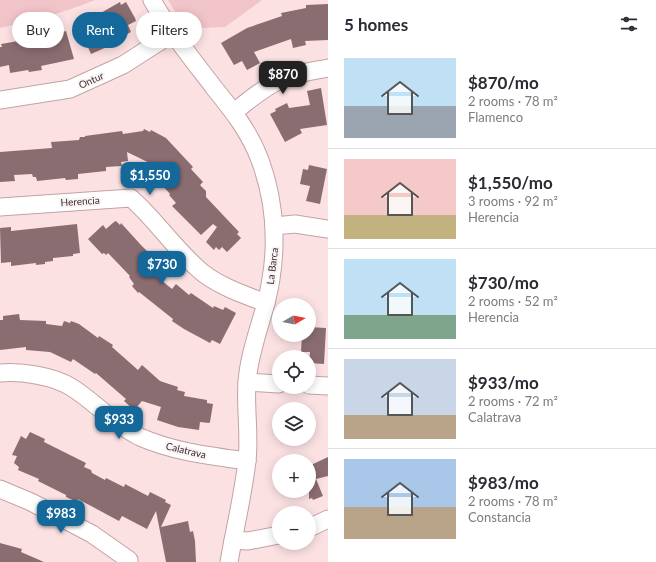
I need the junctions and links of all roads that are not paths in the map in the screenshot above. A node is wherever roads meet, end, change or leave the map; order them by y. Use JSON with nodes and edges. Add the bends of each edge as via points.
{"nodes":[{"id":1,"x":152,"y":0,"type":"edge"},
{"id":2,"x":160,"y":12,"type":"edge"},
{"id":3,"x":150,"y":48,"type":"edge"},
{"id":4,"x":185,"y":48,"type":"edge"},
{"id":5,"x":328,"y":68,"type":"edge"},
{"id":6,"x":0,"y":100,"type":"edge"},
{"id":7,"x":234,"y":112,"type":"junction"},
{"id":8,"x":0,"y":207,"type":"edge"},
{"id":9,"x":274,"y":226,"type":"junction"},
{"id":10,"x":328,"y":229,"type":"edge"},
{"id":11,"x":266,"y":303,"type":"junction"},
{"id":12,"x":0,"y":373,"type":"edge"},
{"id":13,"x":247,"y":382,"type":"junction"},
{"id":14,"x":272,"y":384,"type":"edge"},
{"id":15,"x":316,"y":385,"type":"edge"},
{"id":16,"x":328,"y":386,"type":"edge"},
{"id":17,"x":247,"y":461,"type":"junction"},
{"id":18,"x":0,"y":489,"type":"edge"},
{"id":19,"x":328,"y":519,"type":"edge"},
{"id":20,"x":316,"y":525,"type":"edge"},
{"id":21,"x":272,"y":536,"type":"edge"},
{"id":22,"x":233,"y":540,"type":"junction"},
{"id":23,"x":129,"y":560,"type":"dead end"},
{"id":24,"x":229,"y":562,"type":"edge"}],
"edges":[{"from":1,"to":2,"type":"street","name":"La Barca"},
{"from":3,"to":6,"type":"street","name":"Ontur","via":[[123,65],[70,89]]},
{"from":4,"to":7,"type":"street","name":"La Barca"},
{"from":5,"to":7,"type":"street","via":[[298,73],[279,80]]},
{"from":7,"to":9,"type":"street","name":"La Barca","via":[[260,160],[270,191]]},
{"from":8,"to":11,"type":"street","name":"Herencia","via":[[131,198],[204,274],[218,283]]},
{"from":9,"to":10,"type":"street","via":[[294,224]]},
{"from":9,"to":11,"type":"street","name":"La Barca","via":[[275,252]]},
{"from":11,"to":13,"type":"street","name":"La Barca","via":[[256,334]]},
{"from":12,"to":17,"type":"street","name":"Calatrava","via":[[38,375],[70,386],[139,436],[167,447]]},
{"from":13,"to":14,"type":"street"},
{"from":13,"to":17,"type":"street","name":"La Barca"},
{"from":15,"to":16,"type":"street"},
{"from":17,"to":22,"type":"street","name":"La Barca"},
{"from":18,"to":23,"type":"street","via":[[92,534]]},
{"from":19,"to":20,"type":"street"},
{"from":21,"to":22,"type":"street","via":[[248,541]]},
{"from":22,"to":24,"type":"street","name":"La Barca"}]}
